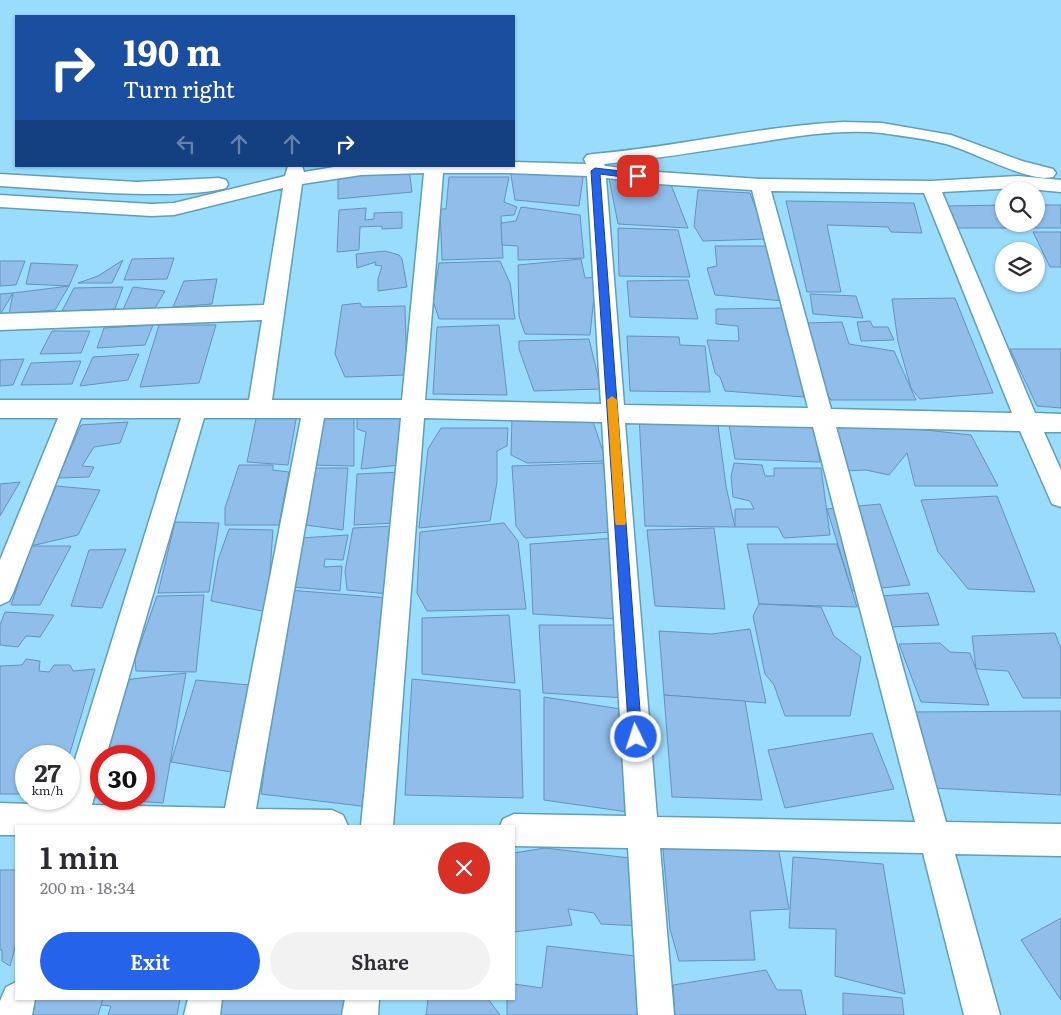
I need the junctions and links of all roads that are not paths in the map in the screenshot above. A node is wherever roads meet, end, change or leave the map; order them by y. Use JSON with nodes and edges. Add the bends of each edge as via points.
{"nodes":[{"id":1,"x":986,"y":153,"type":"junction"},
{"id":2,"x":515,"y":160,"type":"edge"},
{"id":3,"x":595,"y":165,"type":"junction"},
{"id":4,"x":434,"y":167,"type":"edge"},
{"id":5,"x":508,"y":167,"type":"edge"},
{"id":6,"x":515,"y":167,"type":"edge"},
{"id":7,"x":300,"y":172,"type":"edge"},
{"id":8,"x":1061,"y":177,"type":"edge"},
{"id":9,"x":0,"y":180,"type":"edge"},
{"id":10,"x":991,"y":183,"type":"junction"},
{"id":11,"x":760,"y":185,"type":"junction"},
{"id":12,"x":1061,"y":186,"type":"edge"},
{"id":13,"x":931,"y":188,"type":"junction"},
{"id":14,"x":0,"y":201,"type":"edge"},
{"id":15,"x":273,"y":312,"type":"junction"},
{"id":16,"x":0,"y":322,"type":"edge"},
{"id":17,"x":73,"y":408,"type":"junction"},
{"id":18,"x":259,"y":408,"type":"junction"},
{"id":19,"x":314,"y":408,"type":"junction"},
{"id":20,"x":0,"y":409,"type":"edge"},
{"id":21,"x":195,"y":409,"type":"junction"},
{"id":22,"x":413,"y":409,"type":"junction"},
{"id":23,"x":613,"y":413,"type":"junction"},
{"id":24,"x":823,"y":417,"type":"junction"},
{"id":25,"x":1028,"y":422,"type":"junction"},
{"id":26,"x":1061,"y":423,"type":"edge"},
{"id":27,"x":1061,"y":497,"type":"edge"},
{"id":28,"x":0,"y":593,"type":"edge"},
{"id":29,"x":0,"y":819,"type":"edge"},
{"id":30,"x":71,"y":823,"type":"edge"},
{"id":31,"x":237,"y":825,"type":"edge"},
{"id":32,"x":377,"y":825,"type":"edge"},
{"id":33,"x":515,"y":830,"type":"edge"},
{"id":34,"x":642,"y":832,"type":"junction"},
{"id":35,"x":935,"y":837,"type":"junction"},
{"id":36,"x":1061,"y":840,"type":"edge"},
{"id":37,"x":18,"y":1000,"type":"edge"},
{"id":38,"x":205,"y":1000,"type":"edge"},
{"id":39,"x":362,"y":1000,"type":"edge"},
{"id":40,"x":14,"y":1015,"type":"edge"},
{"id":41,"x":202,"y":1015,"type":"edge"},
{"id":42,"x":360,"y":1015,"type":"edge"},
{"id":43,"x":656,"y":1015,"type":"edge"},
{"id":44,"x":982,"y":1015,"type":"edge"}],
"edges":[{"from":1,"to":3,"type":"street","via":[[950,140],[920,134],[844,127],[808,129]]},
{"from":1,"to":8,"type":"street"},
{"from":1,"to":10,"type":"street","via":[[997,169]]},
{"from":2,"to":3,"type":"street"},
{"from":3,"to":6,"type":"street"},
{"from":3,"to":11,"type":"street","via":[[658,178]]},
{"from":3,"to":23,"type":"street"},
{"from":4,"to":5,"type":"street"},
{"from":4,"to":7,"type":"street"},
{"from":4,"to":22,"type":"street"},
{"from":7,"to":9,"type":"street","via":[[190,188]]},
{"from":7,"to":14,"type":"street","via":[[174,208],[151,210]]},
{"from":7,"to":15,"type":"street"},
{"from":10,"to":12,"type":"street"},
{"from":10,"to":13,"type":"street"},
{"from":11,"to":13,"type":"street"},
{"from":11,"to":24,"type":"street"},
{"from":13,"to":25,"type":"street"},
{"from":15,"to":16,"type":"street"},
{"from":15,"to":18,"type":"street"},
{"from":17,"to":20,"type":"street"},
{"from":17,"to":21,"type":"street"},
{"from":17,"to":28,"type":"street"},
{"from":18,"to":19,"type":"street"},
{"from":18,"to":21,"type":"street"},
{"from":19,"to":22,"type":"street"},
{"from":19,"to":31,"type":"street"},
{"from":21,"to":30,"type":"street"},
{"from":22,"to":23,"type":"street"},
{"from":22,"to":32,"type":"street"},
{"from":23,"to":24,"type":"street"},
{"from":23,"to":34,"type":"street"},
{"from":24,"to":25,"type":"street"},
{"from":24,"to":35,"type":"street"},
{"from":25,"to":26,"type":"street"},
{"from":25,"to":27,"type":"street"},
{"from":29,"to":30,"type":"street"},
{"from":30,"to":31,"type":"street"},
{"from":33,"to":34,"type":"street"},
{"from":34,"to":35,"type":"street"},
{"from":34,"to":43,"type":"street"},
{"from":35,"to":36,"type":"street"},
{"from":35,"to":44,"type":"street"},
{"from":37,"to":40,"type":"street"},
{"from":38,"to":41,"type":"street"},
{"from":39,"to":42,"type":"street"}]}
